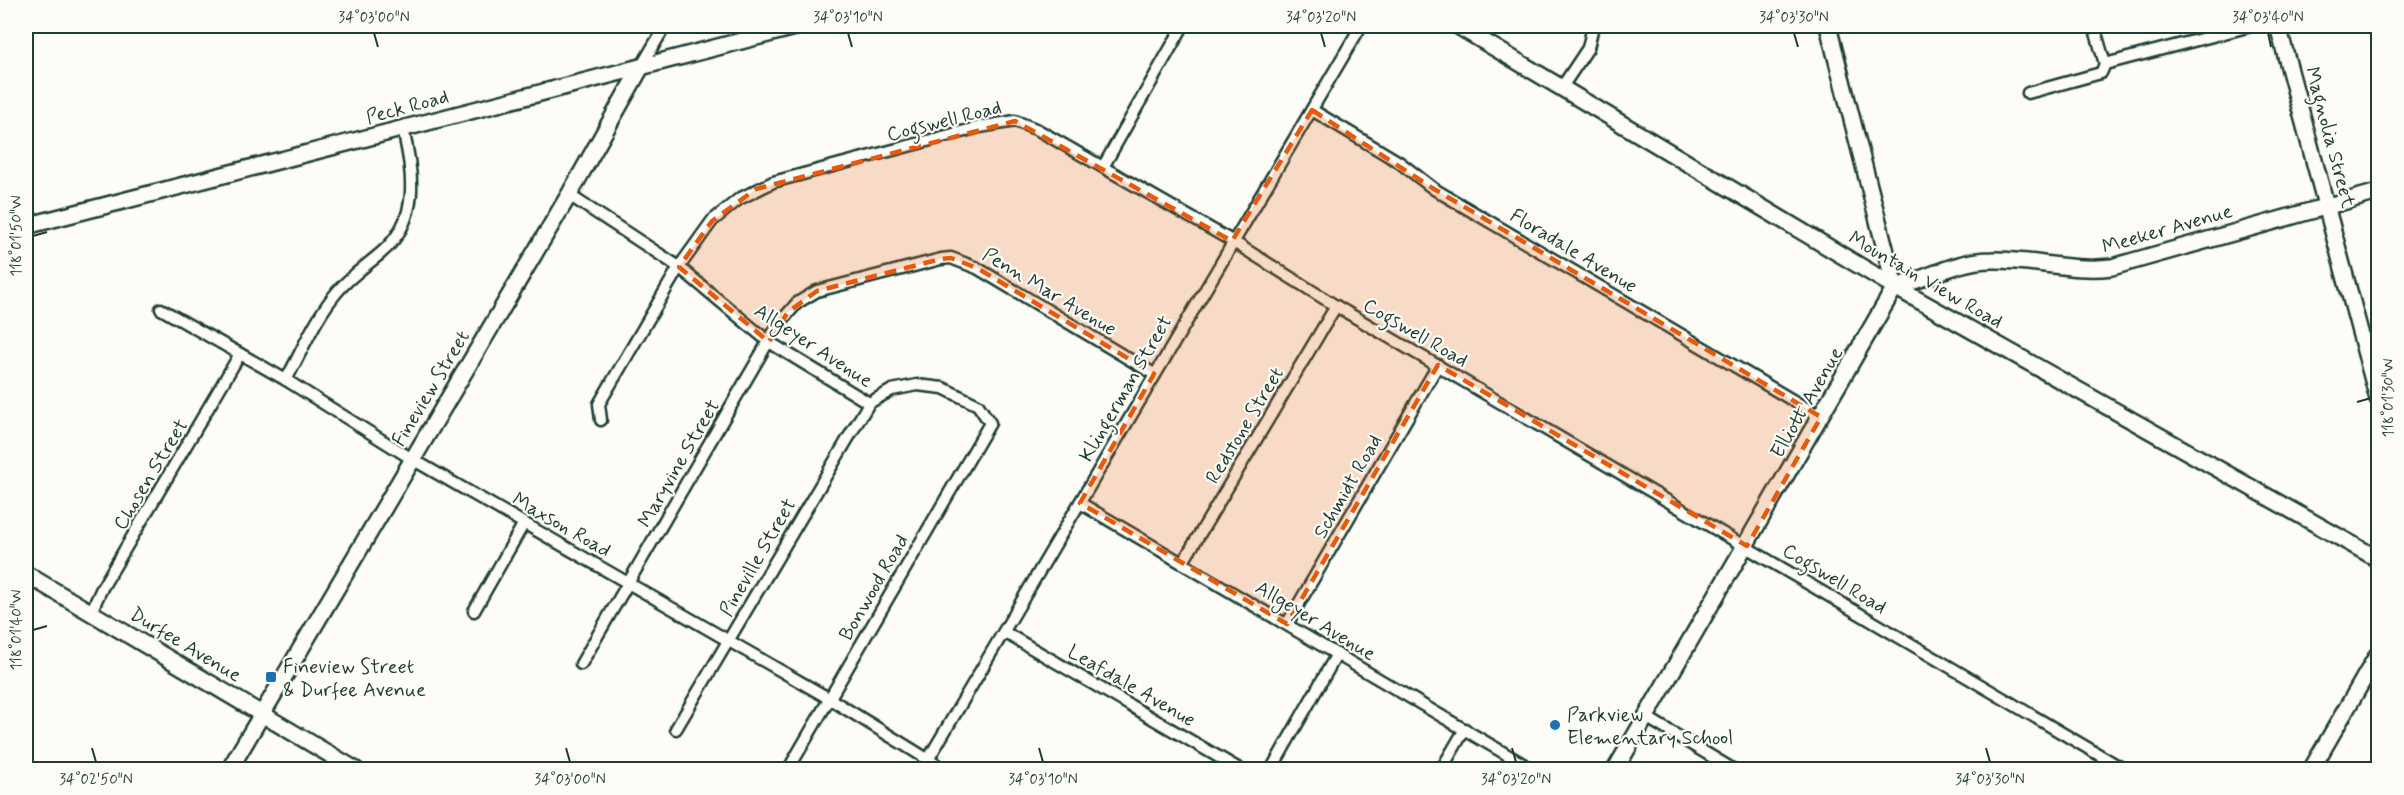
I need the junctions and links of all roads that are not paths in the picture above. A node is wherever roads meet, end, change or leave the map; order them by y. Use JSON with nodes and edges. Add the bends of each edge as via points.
{"nodes":[{"id":1,"x":665,"y":26,"type":"edge"},
{"id":2,"x":798,"y":26,"type":"edge"},
{"id":3,"x":1183,"y":26,"type":"edge"},
{"id":4,"x":1361,"y":26,"type":"edge"},
{"id":5,"x":1458,"y":26,"type":"edge"},
{"id":6,"x":1593,"y":26,"type":"edge"},
{"id":7,"x":1828,"y":26,"type":"edge"},
{"id":8,"x":2094,"y":26,"type":"edge"},
{"id":9,"x":2251,"y":26,"type":"edge"},
{"id":10,"x":2278,"y":26,"type":"edge"},
{"id":11,"x":2104,"y":64,"type":"junction"},
{"id":12,"x":641,"y":67,"type":"junction"},
{"id":13,"x":1562,"y":87,"type":"junction"},
{"id":14,"x":2028,"y":93,"type":"dead end"},
{"id":15,"x":1312,"y":110,"type":"junction"},
{"id":16,"x":403,"y":129,"type":"junction"},
{"id":17,"x":1102,"y":167,"type":"junction"},
{"id":18,"x":2379,"y":192,"type":"edge"},
{"id":19,"x":569,"y":195,"type":"junction"},
{"id":20,"x":2328,"y":205,"type":"junction"},
{"id":21,"x":26,"y":226,"type":"edge"},
{"id":22,"x":1232,"y":241,"type":"junction"},
{"id":23,"x":679,"y":267,"type":"junction"},
{"id":24,"x":1895,"y":287,"type":"junction"},
{"id":25,"x":1336,"y":306,"type":"junction"},
{"id":26,"x":161,"y":309,"type":"dead end"},
{"id":27,"x":769,"y":342,"type":"junction"},
{"id":28,"x":240,"y":354,"type":"junction"},
{"id":29,"x":1438,"y":365,"type":"junction"},
{"id":30,"x":1154,"y":374,"type":"junction"},
{"id":31,"x":286,"y":380,"type":"junction"},
{"id":32,"x":2379,"y":399,"type":"edge"},
{"id":33,"x":868,"y":404,"type":"junction"},
{"id":34,"x":1821,"y":417,"type":"junction"},
{"id":35,"x":601,"y":420,"type":"dead end"},
{"id":36,"x":990,"y":423,"type":"joint"},
{"id":37,"x":412,"y":459,"type":"junction"},
{"id":38,"x":1080,"y":503,"type":"junction"},
{"id":39,"x":524,"y":523,"type":"junction"},
{"id":40,"x":1747,"y":546,"type":"junction"},
{"id":41,"x":2379,"y":559,"type":"edge"},
{"id":42,"x":1184,"y":562,"type":"junction"},
{"id":43,"x":26,"y":574,"type":"edge"},
{"id":44,"x":629,"y":583,"type":"junction"},
{"id":45,"x":474,"y":611,"type":"dead end"},
{"id":46,"x":91,"y":612,"type":"junction"},
{"id":47,"x":1287,"y":624,"type":"junction"},
{"id":48,"x":1005,"y":632,"type":"junction"},
{"id":49,"x":729,"y":641,"type":"junction"},
{"id":50,"x":1337,"y":654,"type":"junction"},
{"id":51,"x":2379,"y":654,"type":"edge"},
{"id":52,"x":581,"y":663,"type":"dead end"},
{"id":53,"x":830,"y":699,"type":"junction"},
{"id":54,"x":262,"y":714,"type":"junction"},
{"id":55,"x":1647,"y":717,"type":"junction"},
{"id":56,"x":676,"y":729,"type":"dead end"},
{"id":57,"x":1465,"y":729,"type":"junction"},
{"id":58,"x":925,"y":765,"type":"edge"},
{"id":59,"x":229,"y":770,"type":"edge"},
{"id":60,"x":356,"y":770,"type":"edge"},
{"id":61,"x":788,"y":770,"type":"edge"},
{"id":62,"x":945,"y":770,"type":"edge"},
{"id":63,"x":1241,"y":770,"type":"edge"},
{"id":64,"x":1271,"y":770,"type":"edge"},
{"id":65,"x":1441,"y":770,"type":"edge"},
{"id":66,"x":1533,"y":770,"type":"edge"},
{"id":67,"x":1615,"y":770,"type":"edge"},
{"id":68,"x":1734,"y":770,"type":"edge"},
{"id":69,"x":2125,"y":770,"type":"edge"},
{"id":70,"x":2311,"y":770,"type":"edge"}],
"edges":[{"from":1,"to":12,"type":"street","name":"Fineview Street"},
{"from":2,"to":12,"type":"street","name":"Peck Road"},
{"from":3,"to":17,"type":"street"},
{"from":4,"to":15,"type":"street","name":"Klingerman Street"},
{"from":5,"to":13,"type":"street","name":"Mountain View Road"},
{"from":6,"to":13,"type":"street","via":[[1588,48]]},
{"from":7,"to":24,"type":"street"},
{"from":8,"to":11,"type":"street"},
{"from":9,"to":11,"type":"street"},
{"from":10,"to":20,"type":"street","name":"Magnolia Street"},
{"from":11,"to":14,"type":"street","via":[[2101,73]]},
{"from":12,"to":16,"type":"street","name":"Peck Road"},
{"from":12,"to":19,"type":"street","name":"Fineview Street"},
{"from":13,"to":24,"type":"street","name":"Mountain View Road"},
{"from":15,"to":22,"type":"street","name":"Klingerman Street"},
{"from":15,"to":34,"type":"street","name":"Floradale Avenue","via":[[1399,162],[1434,189]]},
{"from":16,"to":21,"type":"street","name":"Peck Road"},
{"from":16,"to":31,"type":"street","via":[[413,197],[402,228],[393,242],[353,274],[326,306]]},
{"from":17,"to":22,"type":"street","name":"Cogswell Road"},
{"from":17,"to":23,"type":"street","name":"Cogswell Road","via":[[1027,124],[1015,121],[980,127],[756,189],[712,221]]},
{"from":18,"to":20,"type":"street","name":"Meeker Avenue"},
{"from":19,"to":23,"type":"street","name":"Allgeyer Avenue"},
{"from":19,"to":37,"type":"street","name":"Fineview Street"},
{"from":20,"to":24,"type":"street","name":"Meeker Avenue","via":[[2112,267],[2078,270],[1991,260],[1962,263],[1921,281]]},
{"from":20,"to":32,"type":"street","name":"Magnolia Street"},
{"from":22,"to":25,"type":"street","name":"Cogswell Road"},
{"from":22,"to":30,"type":"street","name":"Klingerman Street"},
{"from":23,"to":27,"type":"street","name":"Allgeyer Avenue"},
{"from":23,"to":35,"type":"street","name":"Cogswell Road","via":[[599,404]]},
{"from":24,"to":34,"type":"street","name":"Elliott Avenue"},
{"from":24,"to":41,"type":"street","name":"Mountain View Road"},
{"from":25,"to":29,"type":"street","name":"Cogswell Road"},
{"from":25,"to":42,"type":"street","name":"Redstone Street"},
{"from":26,"to":28,"type":"street","name":"Maxson Road"},
{"from":27,"to":30,"type":"street","name":"Penn Mar Avenue","via":[[783,319],[806,295],[951,258],[968,263]]},
{"from":27,"to":33,"type":"street","name":"Allgeyer Avenue"},
{"from":27,"to":44,"type":"street","name":"Maryvine Street"},
{"from":28,"to":31,"type":"street","name":"Maxson Road"},
{"from":28,"to":46,"type":"street","name":"Chosen Street"},
{"from":29,"to":40,"type":"street","name":"Cogswell Road"},
{"from":29,"to":47,"type":"street","name":"Schmidt Road"},
{"from":30,"to":38,"type":"street","name":"Klingerman Street"},
{"from":31,"to":37,"type":"street","name":"Maxson Road"},
{"from":33,"to":36,"type":"street","name":"Allgeyer Avenue","via":[[892,390],[917,385],[943,388],[978,405]]},
{"from":33,"to":49,"type":"street","name":"Pineville Street"},
{"from":34,"to":40,"type":"street","name":"Elliott Avenue"},
{"from":36,"to":53,"type":"street","name":"Bonwood Road"},
{"from":37,"to":39,"type":"street","name":"Maxson Road"},
{"from":37,"to":54,"type":"street","name":"Fineview Street"},
{"from":38,"to":42,"type":"street","name":"Allgeyer Avenue"},
{"from":38,"to":48,"type":"street","name":"Klingerman Street"},
{"from":39,"to":44,"type":"street","name":"Maxson Road"},
{"from":39,"to":45,"type":"street"},
{"from":40,"to":55,"type":"street","name":"Elliott Avenue"},
{"from":40,"to":69,"type":"street","name":"Cogswell Road"},
{"from":42,"to":47,"type":"street","name":"Allgeyer Avenue"},
{"from":43,"to":46,"type":"street","name":"Durfee Avenue"},
{"from":44,"to":49,"type":"street","name":"Maxson Road"},
{"from":44,"to":52,"type":"street","name":"Maryvine Street"},
{"from":46,"to":54,"type":"street","name":"Durfee Avenue"},
{"from":47,"to":50,"type":"street","name":"Allgeyer Avenue"},
{"from":48,"to":58,"type":"street","name":"Klingerman Street"},
{"from":48,"to":63,"type":"street","name":"Leafdale Avenue"},
{"from":49,"to":53,"type":"street","name":"Maxson Road"},
{"from":49,"to":56,"type":"street","name":"Pineville Street"},
{"from":50,"to":57,"type":"street","name":"Allgeyer Avenue"},
{"from":50,"to":64,"type":"street"},
{"from":51,"to":70,"type":"street"},
{"from":53,"to":58,"type":"street","name":"Maxson Road"},
{"from":53,"to":61,"type":"street","name":"Bonwood Road"},
{"from":54,"to":59,"type":"street","name":"Fineview Street"},
{"from":54,"to":60,"type":"street","name":"Durfee Avenue"},
{"from":55,"to":67,"type":"street","name":"Elliott Avenue"},
{"from":55,"to":68,"type":"street"},
{"from":57,"to":65,"type":"street"},
{"from":57,"to":66,"type":"street","name":"Allgeyer Avenue"},
{"from":58,"to":62,"type":"street","name":"Maxson Road"}]}
